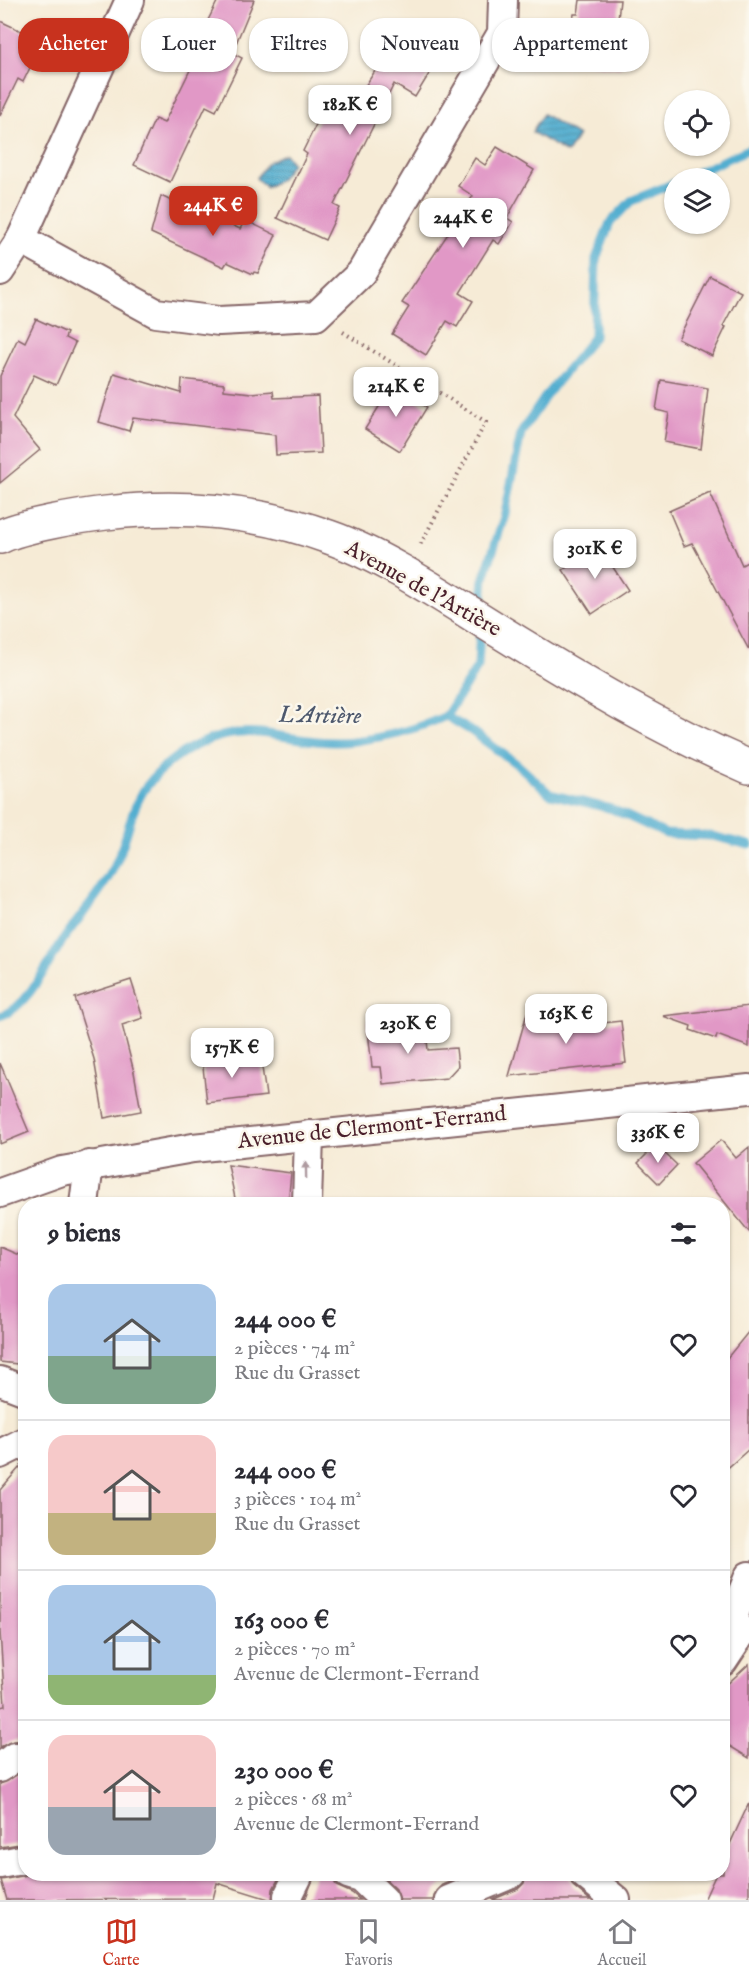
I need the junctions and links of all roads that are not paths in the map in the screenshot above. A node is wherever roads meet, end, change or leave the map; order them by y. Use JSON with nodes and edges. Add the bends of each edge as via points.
{"nodes":[{"id":1,"x":130,"y":0,"type":"edge"},
{"id":2,"x":503,"y":0,"type":"edge"},
{"id":3,"x":21,"y":239,"type":"junction"},
{"id":4,"x":0,"y":271,"type":"edge"},
{"id":5,"x":1,"y":535,"type":"edge"},
{"id":6,"x":749,"y":767,"type":"edge"},
{"id":7,"x":749,"y":1089,"type":"edge"},
{"id":8,"x":309,"y":1135,"type":"junction"},
{"id":9,"x":89,"y":1165,"type":"junction"},
{"id":10,"x":0,"y":1193,"type":"edge"},
{"id":11,"x":85,"y":1197,"type":"edge"},
{"id":12,"x":307,"y":1197,"type":"edge"},
{"id":13,"x":0,"y":1381,"type":"edge"},
{"id":14,"x":18,"y":1388,"type":"edge"},
{"id":15,"x":18,"y":1445,"type":"edge"},
{"id":16,"x":0,"y":1454,"type":"edge"},
{"id":17,"x":749,"y":1576,"type":"edge"},
{"id":18,"x":736,"y":1628,"type":"edge"},
{"id":19,"x":730,"y":1643,"type":"edge"},
{"id":20,"x":18,"y":1757,"type":"edge"},
{"id":21,"x":0,"y":1768,"type":"edge"},
{"id":22,"x":18,"y":1861,"type":"edge"},
{"id":23,"x":0,"y":1864,"type":"edge"},
{"id":24,"x":296,"y":1881,"type":"edge"},
{"id":25,"x":364,"y":1881,"type":"edge"},
{"id":26,"x":494,"y":1881,"type":"edge"},
{"id":27,"x":593,"y":1881,"type":"edge"},
{"id":28,"x":289,"y":1900,"type":"edge"},
{"id":29,"x":384,"y":1900,"type":"edge"},
{"id":30,"x":448,"y":1900,"type":"edge"},
{"id":31,"x":616,"y":1900,"type":"edge"}],
"edges":[{"from":1,"to":3,"type":"street"},
{"from":2,"to":3,"type":"street","via":[[502,33],[362,273],[317,315],[219,321],[156,313]]},
{"from":3,"to":4,"type":"street"},
{"from":5,"to":6,"type":"street","name":"Avenue de l'Artière","via":[[80,516],[152,508],[221,511],[330,537],[405,574],[596,690],[690,741]]},
{"from":7,"to":8,"type":"street","name":"Avenue de Clermont-Ferrand"},
{"from":8,"to":9,"type":"street","name":"Avenue de Clermont-Ferrand"},
{"from":12,"to":8,"type":"street","one_way":true},
{"from":9,"to":10,"type":"street","name":"Avenue de Clermont-Ferrand"},
{"from":9,"to":11,"type":"street"},
{"from":13,"to":14,"type":"street"},
{"from":15,"to":16,"type":"street"},
{"from":17,"to":18,"type":"street"},
{"from":18,"to":19,"type":"street"},
{"from":20,"to":21,"type":"street"},
{"from":22,"to":23,"type":"street"},
{"from":24,"to":28,"type":"street"},
{"from":25,"to":29,"type":"street"},
{"from":26,"to":30,"type":"street"},
{"from":27,"to":31,"type":"street"}]}
